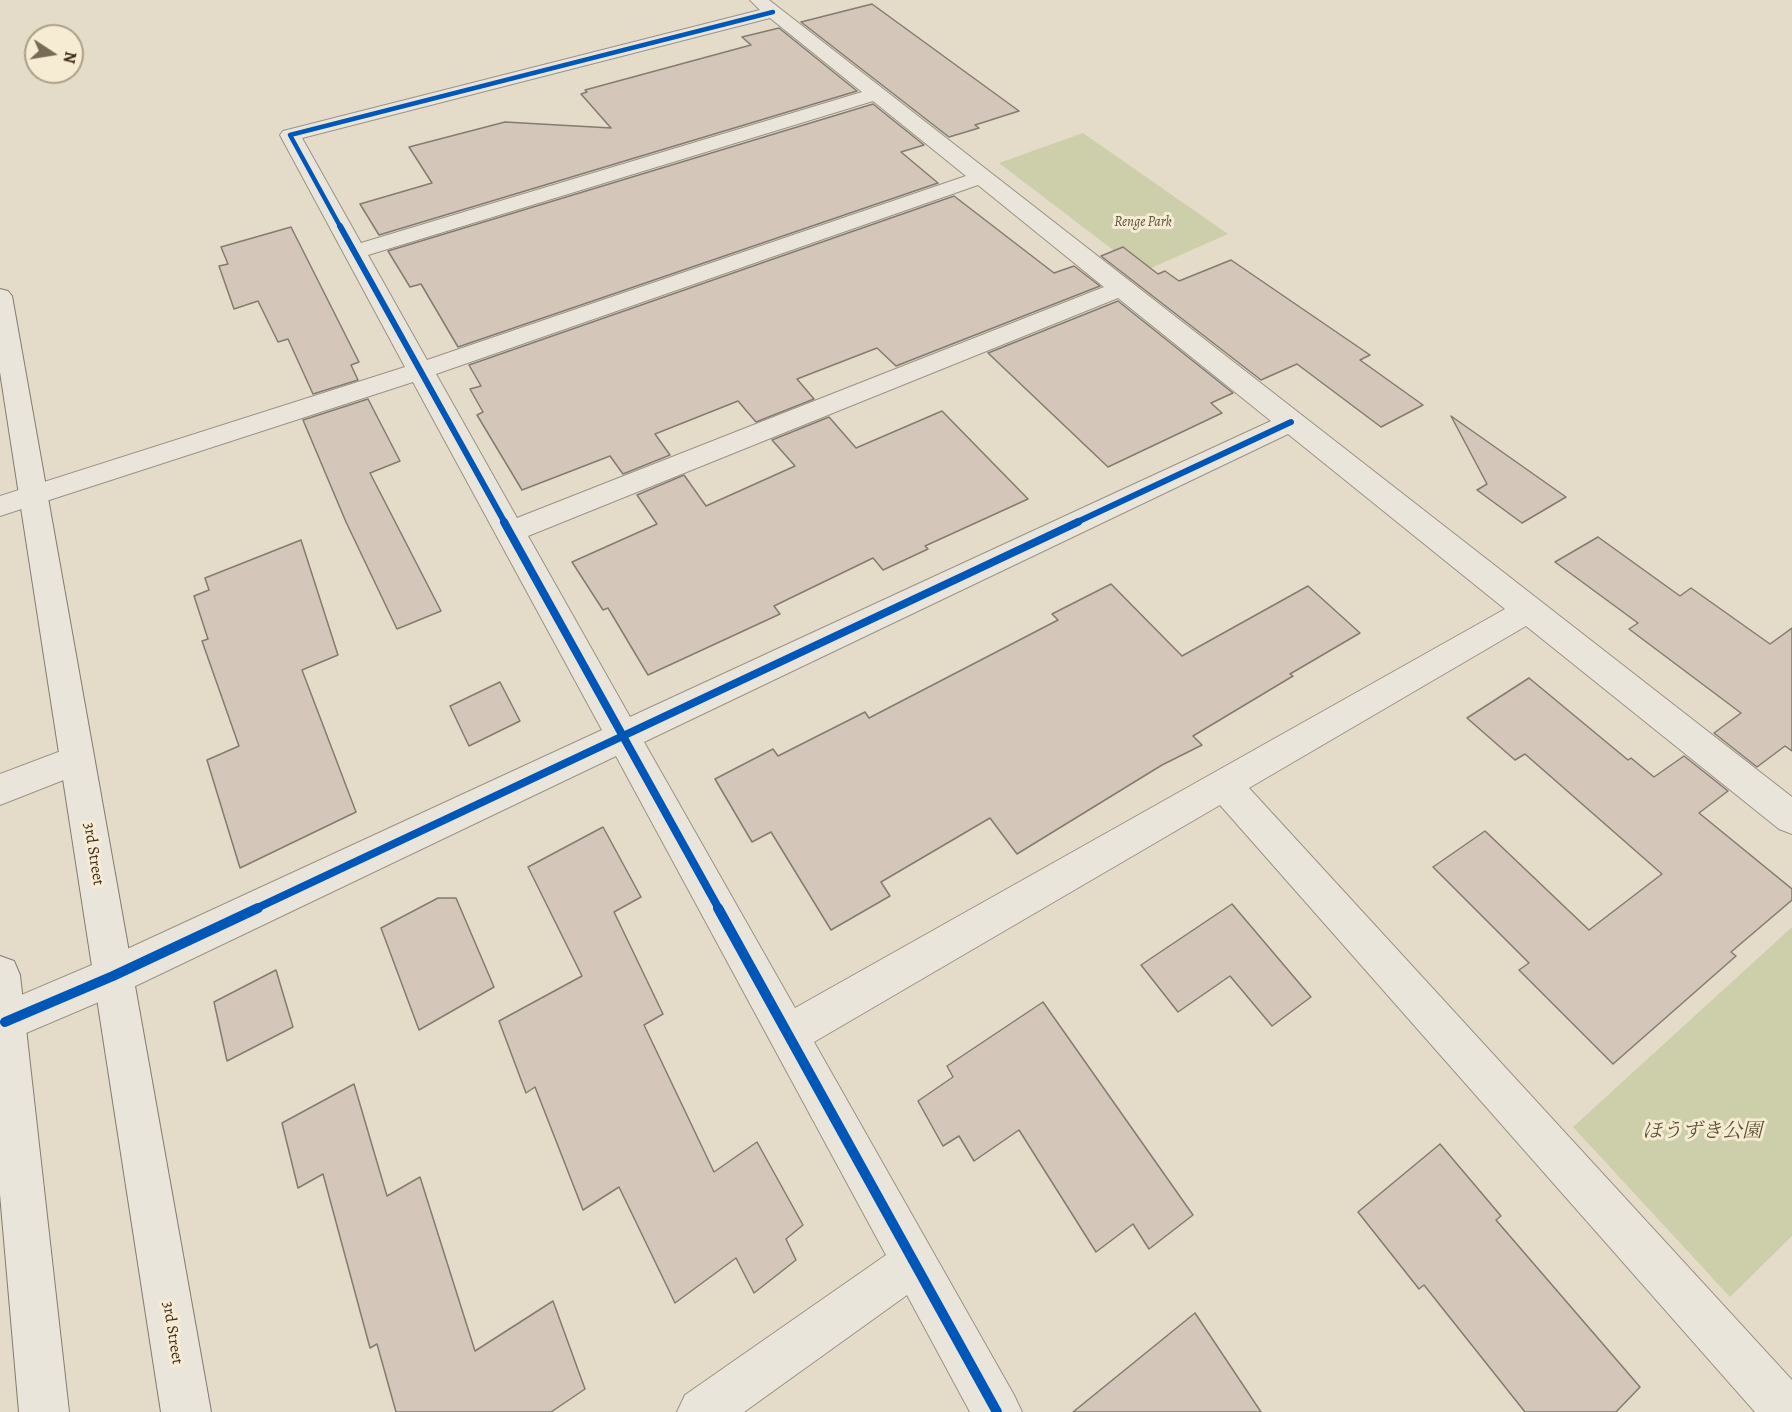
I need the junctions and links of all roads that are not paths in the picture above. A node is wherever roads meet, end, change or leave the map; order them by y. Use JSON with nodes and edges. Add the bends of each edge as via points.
{"nodes":[{"id":1,"x":765,"y":6,"type":"edge"},
{"id":2,"x":876,"y":94,"type":"junction"},
{"id":3,"x":982,"y":177,"type":"junction"},
{"id":4,"x":354,"y":252,"type":"junction"},
{"id":5,"x":1122,"y":288,"type":"junction"},
{"id":6,"x":0,"y":296,"type":"edge"},
{"id":7,"x":420,"y":371,"type":"junction"},
{"id":8,"x":1291,"y":422,"type":"junction"},
{"id":9,"x":16,"y":500,"type":"edge"},
{"id":10,"x":510,"y":532,"type":"junction"},
{"id":11,"x":1528,"y":610,"type":"junction"},
{"id":12,"x":622,"y":735,"type":"junction"},
{"id":13,"x":77,"y":760,"type":"junction"},
{"id":14,"x":1224,"y":785,"type":"junction"},
{"id":15,"x":0,"y":790,"type":"edge"},
{"id":16,"x":1792,"y":818,"type":"edge"},
{"id":17,"x":0,"y":975,"type":"edge"},
{"id":18,"x":113,"y":976,"type":"junction"},
{"id":19,"x":5,"y":1022,"type":"junction"},
{"id":20,"x":787,"y":1035,"type":"junction"},
{"id":21,"x":7,"y":1120,"type":"edge"},
{"id":22,"x":914,"y":1263,"type":"junction"},
{"id":23,"x":44,"y":1412,"type":"edge"},
{"id":24,"x":186,"y":1412,"type":"edge"},
{"id":25,"x":702,"y":1412,"type":"edge"},
{"id":26,"x":997,"y":1412,"type":"edge"},
{"id":27,"x":1788,"y":1412,"type":"edge"}],
"edges":[{"from":1,"to":2,"type":"street"},
{"from":1,"to":4,"type":"street","via":[[290,135]]},
{"from":2,"to":3,"type":"street"},
{"from":2,"to":4,"type":"street"},
{"from":3,"to":5,"type":"street"},
{"from":3,"to":7,"type":"street"},
{"from":4,"to":7,"type":"street"},
{"from":5,"to":8,"type":"street"},
{"from":5,"to":10,"type":"street"},
{"from":6,"to":9,"type":"street","name":"3rd Street"},
{"from":7,"to":9,"type":"street"},
{"from":7,"to":10,"type":"street"},
{"from":8,"to":11,"type":"street"},
{"from":8,"to":12,"type":"street"},
{"from":9,"to":13,"type":"street","name":"3rd Street"},
{"from":10,"to":12,"type":"street"},
{"from":11,"to":14,"type":"street"},
{"from":11,"to":16,"type":"street"},
{"from":12,"to":18,"type":"street"},
{"from":12,"to":20,"type":"street"},
{"from":13,"to":15,"type":"street"},
{"from":13,"to":18,"type":"street","name":"3rd Street"},
{"from":14,"to":20,"type":"street"},
{"from":14,"to":27,"type":"street"},
{"from":17,"to":19,"type":"street"},
{"from":18,"to":19,"type":"street"},
{"from":18,"to":24,"type":"street","name":"3rd Street"},
{"from":19,"to":21,"type":"street"},
{"from":20,"to":22,"type":"street"},
{"from":21,"to":23,"type":"street"},
{"from":22,"to":25,"type":"street"},
{"from":22,"to":26,"type":"street"}]}
